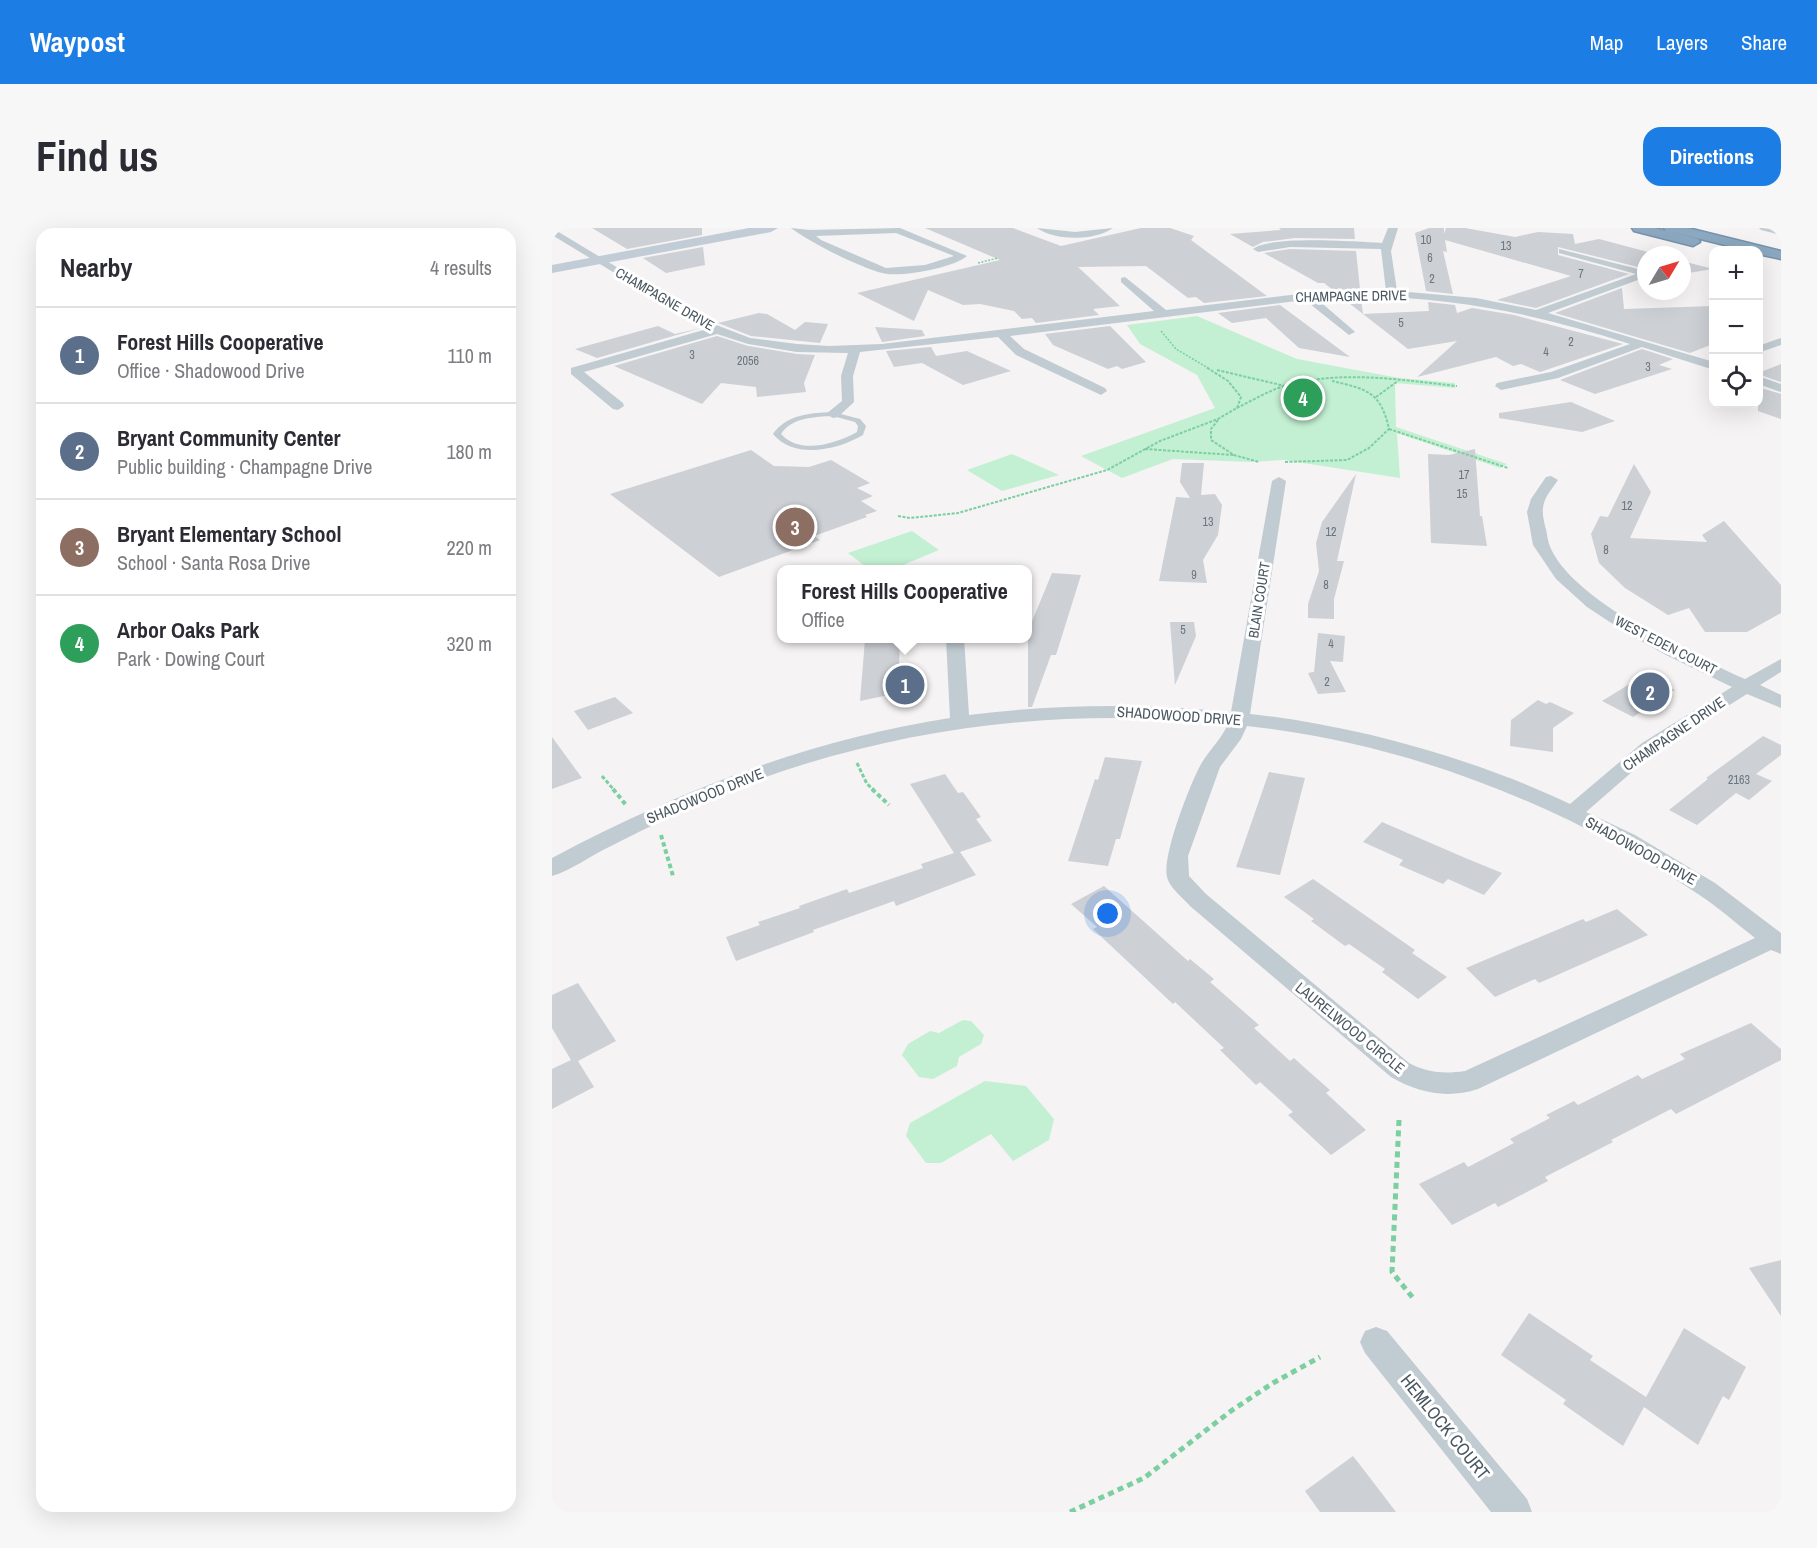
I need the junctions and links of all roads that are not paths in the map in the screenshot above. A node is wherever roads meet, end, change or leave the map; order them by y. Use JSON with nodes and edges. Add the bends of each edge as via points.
{"nodes":[{"id":1,"x":771,"y":228,"type":"edge"},
{"id":2,"x":796,"y":228,"type":"edge"},
{"id":3,"x":1041,"y":228,"type":"edge"},
{"id":4,"x":1108,"y":228,"type":"edge"},
{"id":5,"x":1393,"y":228,"type":"edge"},
{"id":6,"x":1639,"y":228,"type":"edge"},
{"id":7,"x":1671,"y":228,"type":"edge"},
{"id":8,"x":1764,"y":228,"type":"edge"},
{"id":9,"x":552,"y":231,"type":"edge"},
{"id":10,"x":1781,"y":232,"type":"edge"},
{"id":11,"x":808,"y":233,"type":"junction"},
{"id":12,"x":1385,"y":246,"type":"junction"},
{"id":13,"x":1712,"y":246,"type":"edge"},
{"id":14,"x":1258,"y":249,"type":"dead end"},
{"id":15,"x":1562,"y":251,"type":"dead end"},
{"id":16,"x":1781,"y":255,"type":"edge"},
{"id":17,"x":1763,"y":259,"type":"edge"},
{"id":18,"x":599,"y":261,"type":"junction"},
{"id":19,"x":1781,"y":264,"type":"edge"},
{"id":20,"x":552,"y":269,"type":"edge"},
{"id":21,"x":1637,"y":272,"type":"edge"},
{"id":22,"x":1637,"y":277,"type":"edge"},
{"id":23,"x":1125,"y":280,"type":"dead end"},
{"id":24,"x":1392,"y":293,"type":"junction"},
{"id":25,"x":1307,"y":296,"type":"junction"},
{"id":26,"x":1163,"y":313,"type":"junction"},
{"id":27,"x":1538,"y":314,"type":"junction"},
{"id":28,"x":972,"y":326,"type":"dead end"},
{"id":29,"x":717,"y":330,"type":"junction"},
{"id":30,"x":1349,"y":332,"type":"dead end"},
{"id":31,"x":1001,"y":334,"type":"junction"},
{"id":32,"x":982,"y":336,"type":"junction"},
{"id":33,"x":1781,"y":341,"type":"edge"},
{"id":34,"x":1640,"y":344,"type":"junction"},
{"id":35,"x":1763,"y":348,"type":"edge"},
{"id":36,"x":855,"y":350,"type":"junction"},
{"id":37,"x":1709,"y":365,"type":"edge"},
{"id":38,"x":1763,"y":382,"type":"edge"},
{"id":39,"x":1501,"y":386,"type":"dead end"},
{"id":40,"x":1781,"y":388,"type":"edge"},
{"id":41,"x":1101,"y":391,"type":"dead end"},
{"id":42,"x":618,"y":406,"type":"dead end"},
{"id":43,"x":833,"y":414,"type":"junction"},
{"id":44,"x":1551,"y":480,"type":"dead end"},
{"id":45,"x":1279,"y":481,"type":"dead end"},
{"id":46,"x":955,"y":643,"type":"edge"},
{"id":47,"x":1781,"y":664,"type":"edge"},
{"id":48,"x":1746,"y":686,"type":"junction"},
{"id":49,"x":1781,"y":702,"type":"edge"},
{"id":50,"x":1240,"y":719,"type":"junction"},
{"id":51,"x":960,"y":723,"type":"junction"},
{"id":52,"x":1572,"y":813,"type":"junction"},
{"id":53,"x":552,"y":868,"type":"edge"},
{"id":54,"x":1778,"y":942,"type":"edge"},
{"id":55,"x":1376,"y":1342,"type":"dead end"},
{"id":56,"x":1514,"y":1512,"type":"edge"}],
"edges":[{"from":1,"to":18,"type":"main road"},
{"from":2,"to":11,"type":"street"},
{"from":3,"to":4,"type":"street","via":[[1075,235]]},
{"from":5,"to":12,"type":"street"},
{"from":6,"to":13,"type":"highway"},
{"from":7,"to":16,"type":"highway"},
{"from":8,"to":10,"type":"street"},
{"from":9,"to":18,"type":"street","name":"CHAMPAGNE DRIVE"},
{"from":11,"to":11,"type":"street","via":[[818,242],[885,272],[926,268],[962,256],[897,230]]},
{"from":12,"to":14,"type":"street","via":[[1290,244]]},
{"from":12,"to":24,"type":"street"},
{"from":15,"to":21,"type":"street"},
{"from":17,"to":19,"type":"highway"},
{"from":18,"to":20,"type":"main road"},
{"from":18,"to":29,"type":"street","name":"CHAMPAGNE DRIVE"},
{"from":22,"to":27,"type":"street"},
{"from":23,"to":26,"type":"street"},
{"from":24,"to":25,"type":"street","name":"CHAMPAGNE DRIVE"},
{"from":24,"to":27,"type":"street","name":"CHAMPAGNE DRIVE","via":[[1465,300]]},
{"from":25,"to":26,"type":"street","name":"CHAMPAGNE DRIVE"},
{"from":25,"to":30,"type":"street"},
{"from":26,"to":31,"type":"street","name":"CHAMPAGNE DRIVE"},
{"from":27,"to":34,"type":"street","name":"CHAMPAGNE DRIVE"},
{"from":28,"to":32,"type":"street"},
{"from":29,"to":36,"type":"street","name":"CHAMPAGNE DRIVE","via":[[772,345]]},
{"from":29,"to":42,"type":"street","via":[[575,371]]},
{"from":31,"to":32,"type":"street","name":"CHAMPAGNE DRIVE"},
{"from":31,"to":41,"type":"street","via":[[1020,352]]},
{"from":32,"to":36,"type":"street","name":"CHAMPAGNE DRIVE"},
{"from":33,"to":35,"type":"street"},
{"from":34,"to":37,"type":"street","name":"CHAMPAGNE DRIVE"},
{"from":34,"to":39,"type":"street","via":[[1554,375]]},
{"from":36,"to":43,"type":"street","via":[[847,376],[848,402]]},
{"from":38,"to":40,"type":"street"},
{"from":43,"to":43,"type":"lane","via":[[795,420],[777,434],[789,444],[819,447],[860,433],[862,426],[858,420]]},
{"from":44,"to":48,"type":"street","name":"WEST EDEN COURT","via":[[1538,499],[1536,530],[1557,571],[1616,621]]},
{"from":45,"to":50,"type":"street","name":"BLAIN COURT"},
{"from":46,"to":51,"type":"street"},
{"from":47,"to":48,"type":"street","name":"CHAMPAGNE DRIVE"},
{"from":48,"to":49,"type":"street","name":"WEST EDEN COURT"},
{"from":48,"to":52,"type":"street","name":"CHAMPAGNE DRIVE","via":[[1649,747]]},
{"from":50,"to":51,"type":"street","name":"SHADOWOOD DRIVE","via":[[1085,711]]},
{"from":50,"to":52,"type":"street","name":"SHADOWOOD DRIVE","via":[[1410,753],[1472,772]]},
{"from":50,"to":54,"type":"street","name":"LAURELWOOD CIRCLE","via":[[1210,766],[1177,856],[1178,878],[1198,900],[1400,1071],[1419,1081],[1442,1085],[1469,1081]]},
{"from":51,"to":53,"type":"street","name":"SHADOWOOD DRIVE","via":[[849,745],[758,774],[647,818]]},
{"from":52,"to":54,"type":"street","name":"SHADOWOOD DRIVE","via":[[1698,882]]},
{"from":55,"to":56,"type":"street","name":"HEMLOCK COURT"}]}
